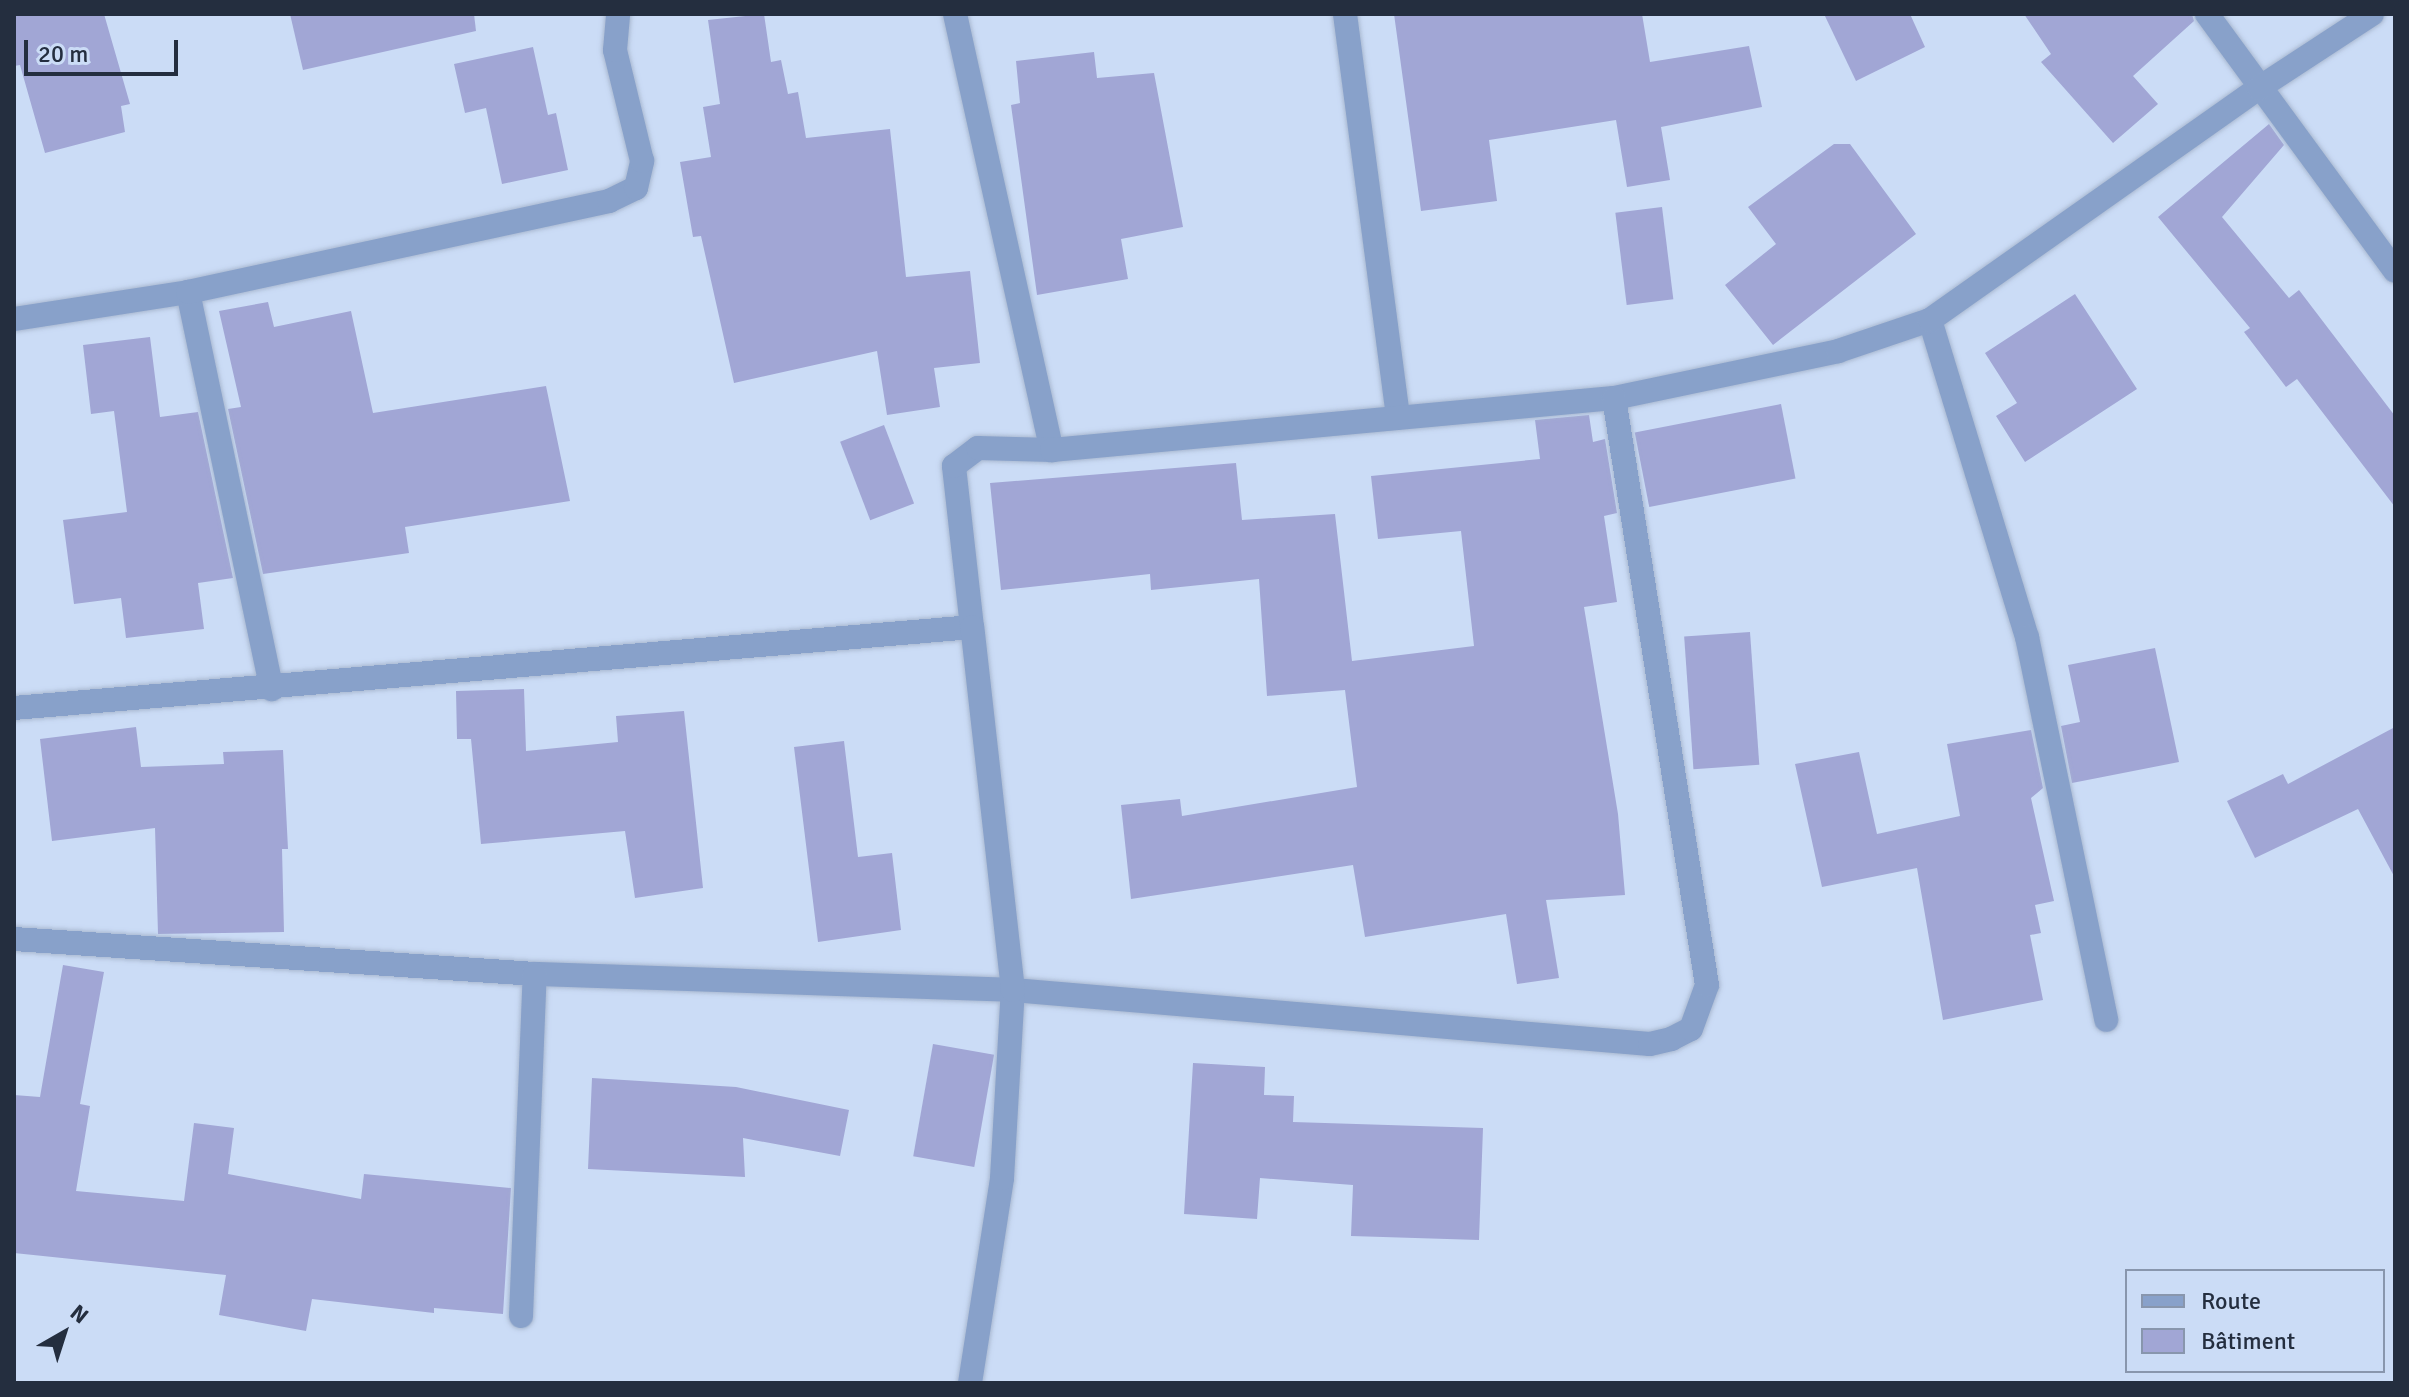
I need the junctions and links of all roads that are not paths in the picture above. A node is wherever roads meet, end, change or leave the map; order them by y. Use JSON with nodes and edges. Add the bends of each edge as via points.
{"nodes":[{"id":1,"x":618,"y":14,"type":"edge"},
{"id":2,"x":955,"y":14,"type":"edge"},
{"id":3,"x":1345,"y":14,"type":"edge"},
{"id":4,"x":2207,"y":14,"type":"edge"},
{"id":5,"x":2372,"y":14,"type":"edge"},
{"id":6,"x":2259,"y":88,"type":"junction"},
{"id":7,"x":2395,"y":271,"type":"edge"},
{"id":8,"x":188,"y":292,"type":"junction"},
{"id":9,"x":14,"y":319,"type":"edge"},
{"id":10,"x":1930,"y":320,"type":"junction"},
{"id":11,"x":1614,"y":398,"type":"junction"},
{"id":12,"x":1398,"y":418,"type":"junction"},
{"id":13,"x":1052,"y":450,"type":"junction"},
{"id":14,"x":972,"y":627,"type":"junction"},
{"id":15,"x":272,"y":689,"type":"junction"},
{"id":16,"x":14,"y":708,"type":"edge"},
{"id":17,"x":14,"y":939,"type":"edge"},
{"id":18,"x":535,"y":974,"type":"junction"},
{"id":19,"x":1013,"y":990,"type":"junction"},
{"id":20,"x":2106,"y":1020,"type":"dead end"},
{"id":21,"x":521,"y":1316,"type":"dead end"},
{"id":22,"x":970,"y":1383,"type":"edge"}],
"edges":[{"from":1,"to":8,"type":"street","via":[[615,50],[642,161],[636,188],[609,201]]},
{"from":2,"to":13,"type":"street"},
{"from":3,"to":12,"type":"street"},
{"from":4,"to":6,"type":"street"},
{"from":5,"to":6,"type":"street"},
{"from":6,"to":7,"type":"street"},
{"from":6,"to":10,"type":"street"},
{"from":8,"to":9,"type":"street"},
{"from":8,"to":15,"type":"street"},
{"from":10,"to":11,"type":"street","via":[[1838,351]]},
{"from":10,"to":20,"type":"street","via":[[2027,637]]},
{"from":11,"to":12,"type":"street"},
{"from":11,"to":19,"type":"street","via":[[1707,985],[1691,1029],[1650,1044]]},
{"from":12,"to":13,"type":"street"},
{"from":13,"to":14,"type":"street","via":[[978,448],[954,466]]},
{"from":14,"to":15,"type":"street"},
{"from":14,"to":19,"type":"street"},
{"from":15,"to":16,"type":"street"},
{"from":17,"to":18,"type":"street"},
{"from":18,"to":19,"type":"street"},
{"from":18,"to":21,"type":"street"},
{"from":19,"to":22,"type":"street","via":[[1002,1178]]}]}
